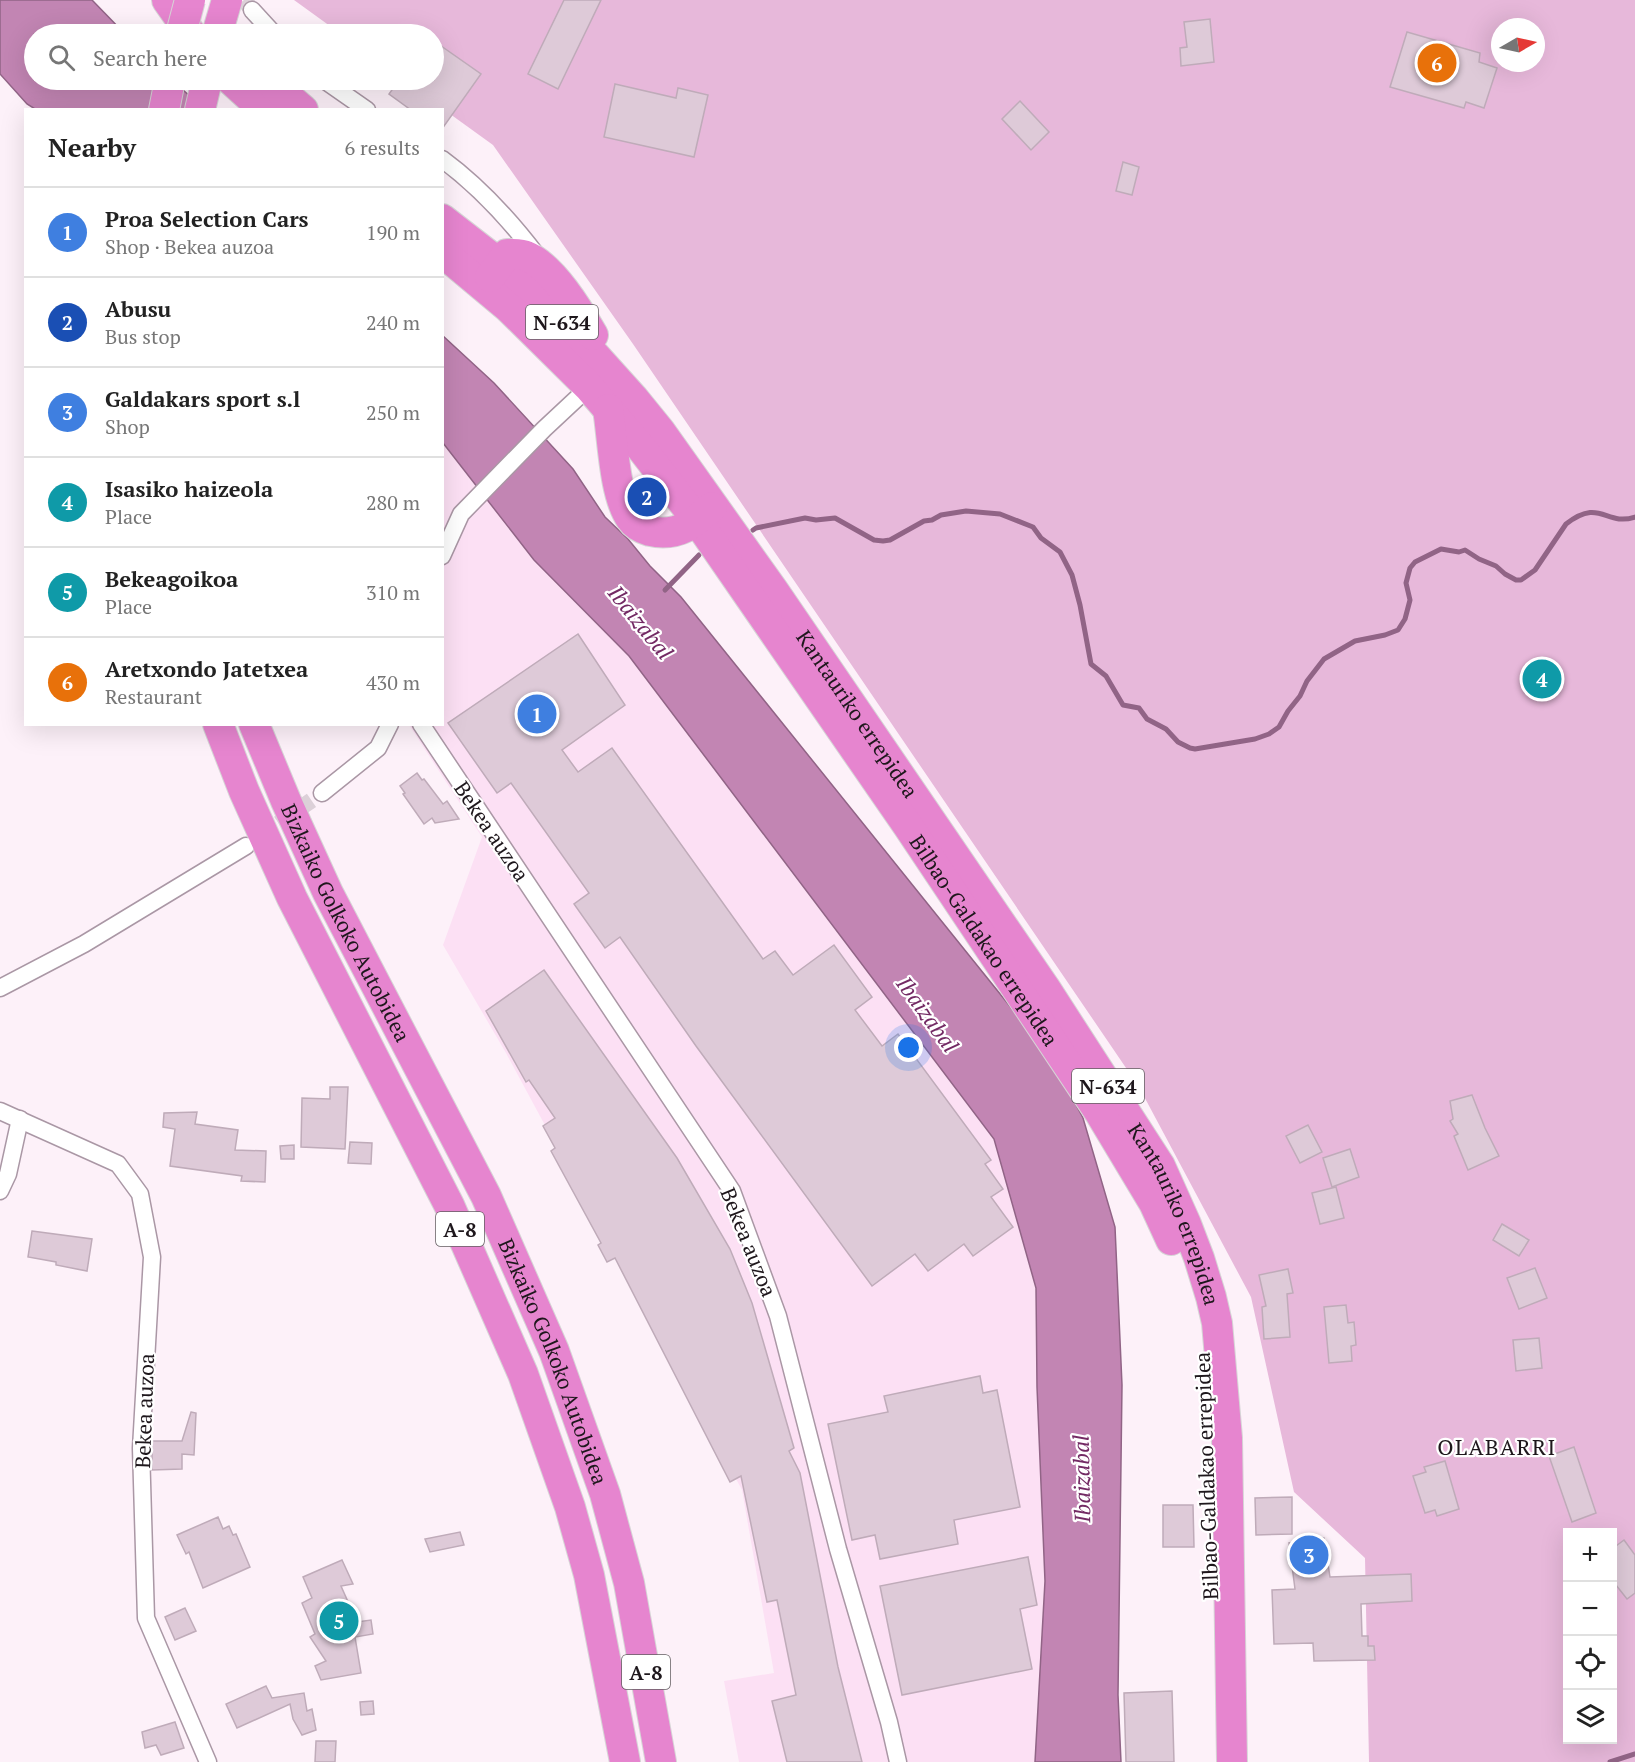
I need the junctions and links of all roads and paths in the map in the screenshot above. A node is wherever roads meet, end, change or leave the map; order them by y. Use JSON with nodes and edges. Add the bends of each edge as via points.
{"nodes":[{"id":1,"x":167,"y":0,"type":"edge"},
{"id":2,"x":190,"y":0,"type":"edge"},
{"id":3,"x":197,"y":0,"type":"edge"},
{"id":4,"x":239,"y":5,"type":"edge"},
{"id":5,"x":184,"y":24,"type":"edge"},
{"id":6,"x":184,"y":24,"type":"edge"},
{"id":7,"x":216,"y":24,"type":"edge"},
{"id":8,"x":225,"y":24,"type":"edge"},
{"id":9,"x":262,"y":24,"type":"edge"},
{"id":10,"x":168,"y":90,"type":"edge"},
{"id":11,"x":205,"y":90,"type":"edge"},
{"id":12,"x":242,"y":90,"type":"edge"},
{"id":13,"x":280,"y":90,"type":"edge"},
{"id":14,"x":338,"y":90,"type":"edge"},
{"id":15,"x":164,"y":108,"type":"edge"},
{"id":16,"x":200,"y":108,"type":"edge"},
{"id":17,"x":262,"y":108,"type":"edge"},
{"id":18,"x":301,"y":108,"type":"edge"},
{"id":19,"x":364,"y":108,"type":"edge"},
{"id":20,"x":444,"y":160,"type":"edge"},
{"id":21,"x":507,"y":218,"type":"junction"},
{"id":22,"x":444,"y":221,"type":"edge"},
{"id":23,"x":444,"y":253,"type":"edge"},
{"id":24,"x":497,"y":268,"type":"junction"},
{"id":25,"x":552,"y":276,"type":"junction"},
{"id":26,"x":589,"y":387,"type":"junction"},
{"id":27,"x":615,"y":397,"type":"junction"},
{"id":28,"x":704,"y":513,"type":"junction"},
{"id":29,"x":444,"y":552,"type":"edge"},
{"id":30,"x":219,"y":726,"type":"edge"},
{"id":31,"x":255,"y":726,"type":"edge"},
{"id":32,"x":389,"y":726,"type":"edge"},
{"id":33,"x":423,"y":726,"type":"edge"},
{"id":34,"x":322,"y":793,"type":"tunnel mouth"},
{"id":35,"x":246,"y":846,"type":"tunnel mouth"},
{"id":36,"x":0,"y":988,"type":"edge"},
{"id":37,"x":0,"y":1111,"type":"edge"},
{"id":38,"x":20,"y":1119,"type":"junction"},
{"id":39,"x":0,"y":1191,"type":"edge"},
{"id":40,"x":629,"y":1583,"type":"junction"},
{"id":41,"x":208,"y":1762,"type":"edge"},
{"id":42,"x":625,"y":1762,"type":"edge"},
{"id":43,"x":661,"y":1762,"type":"edge"},
{"id":44,"x":680,"y":1762,"type":"edge"},
{"id":45,"x":898,"y":1762,"type":"edge"},
{"id":46,"x":1215,"y":1762,"type":"edge"},
{"id":47,"x":1232,"y":1762,"type":"edge"}],
"edges":[{"from":1,"to":5,"type":"highway"},
{"from":2,"to":6,"type":"highway","bridge":true},
{"from":3,"to":7,"type":"highway"},
{"from":4,"to":8,"type":"highway","bridge":true},
{"from":4,"to":9,"type":"street"},
{"from":10,"to":15,"type":"highway"},
{"from":11,"to":16,"type":"highway"},
{"from":12,"to":17,"type":"highway"},
{"from":13,"to":18,"type":"highway"},
{"from":14,"to":19,"type":"street"},
{"from":20,"to":21,"type":"street"},
{"from":21,"to":24,"type":"street","via":[[510,232]]},
{"from":21,"to":25,"type":"street"},
{"from":22,"to":24,"type":"highway","number":"N-634"},
{"from":23,"to":24,"type":"highway","number":"N-634"},
{"from":24,"to":25,"type":"highway","via":[[523,254]]},
{"from":24,"to":26,"type":"highway","number":"N-634","via":[[517,316]]},
{"from":24,"to":27,"type":"highway","name":"Kantauriko errepidea","number":"N-634","via":[[579,338]]},
{"from":25,"to":27,"type":"highway","via":[[588,325]]},
{"from":26,"to":27,"type":"highway","number":"N-634"},
{"from":26,"to":29,"type":"street","via":[[461,514]]},
{"from":27,"to":28,"type":"highway","name":"Kantauriko errepidea","number":"N-634","via":[[660,431]]},
{"from":27,"to":28,"type":"highway","via":[[618,481],[632,522],[661,534],[688,526]]},
{"from":28,"to":46,"type":"highway","name":"Bilbao-Galdakao errepidea","number":"N-634","via":[[1100,1113],[1154,1203],[1171,1240],[1191,1293],[1204,1358]]},
{"from":28,"to":47,"type":"highway","name":"Kantauriko errepidea","number":"N-634","via":[[773,590],[1045,988],[1160,1166],[1186,1224],[1211,1297],[1222,1370],[1227,1438]]},
{"from":30,"to":42,"type":"highway","name":"Bizkaiko Golkoko Autobidea","number":"A-8","via":[[292,898],[449,1205],[523,1374],[570,1507],[589,1575]]},
{"from":31,"to":40,"type":"highway","name":"Bizkaiko Golkoko Autobidea","number":"A-8","via":[[328,893],[486,1196],[554,1351],[605,1494]]},
{"from":32,"to":34,"type":"street","via":[[378,748]]},
{"from":33,"to":45,"type":"street","name":"Bekea auzoa","via":[[732,1191],[778,1316]]},
{"from":35,"to":36,"type":"street","via":[[84,944]]},
{"from":37,"to":38,"type":"street","name":"Bekea auzoa"},
{"from":38,"to":39,"type":"street","via":[[9,1174]]},
{"from":38,"to":41,"type":"street","name":"Bekea auzoa","via":[[118,1164],[140,1194],[152,1257],[141,1448],[146,1618]]},
{"from":40,"to":43,"type":"highway","name":"Bizkaiko Golkoko Autobidea","number":"A-8"},
{"from":40,"to":44,"type":"highway","via":[[674,1728]]}]}
